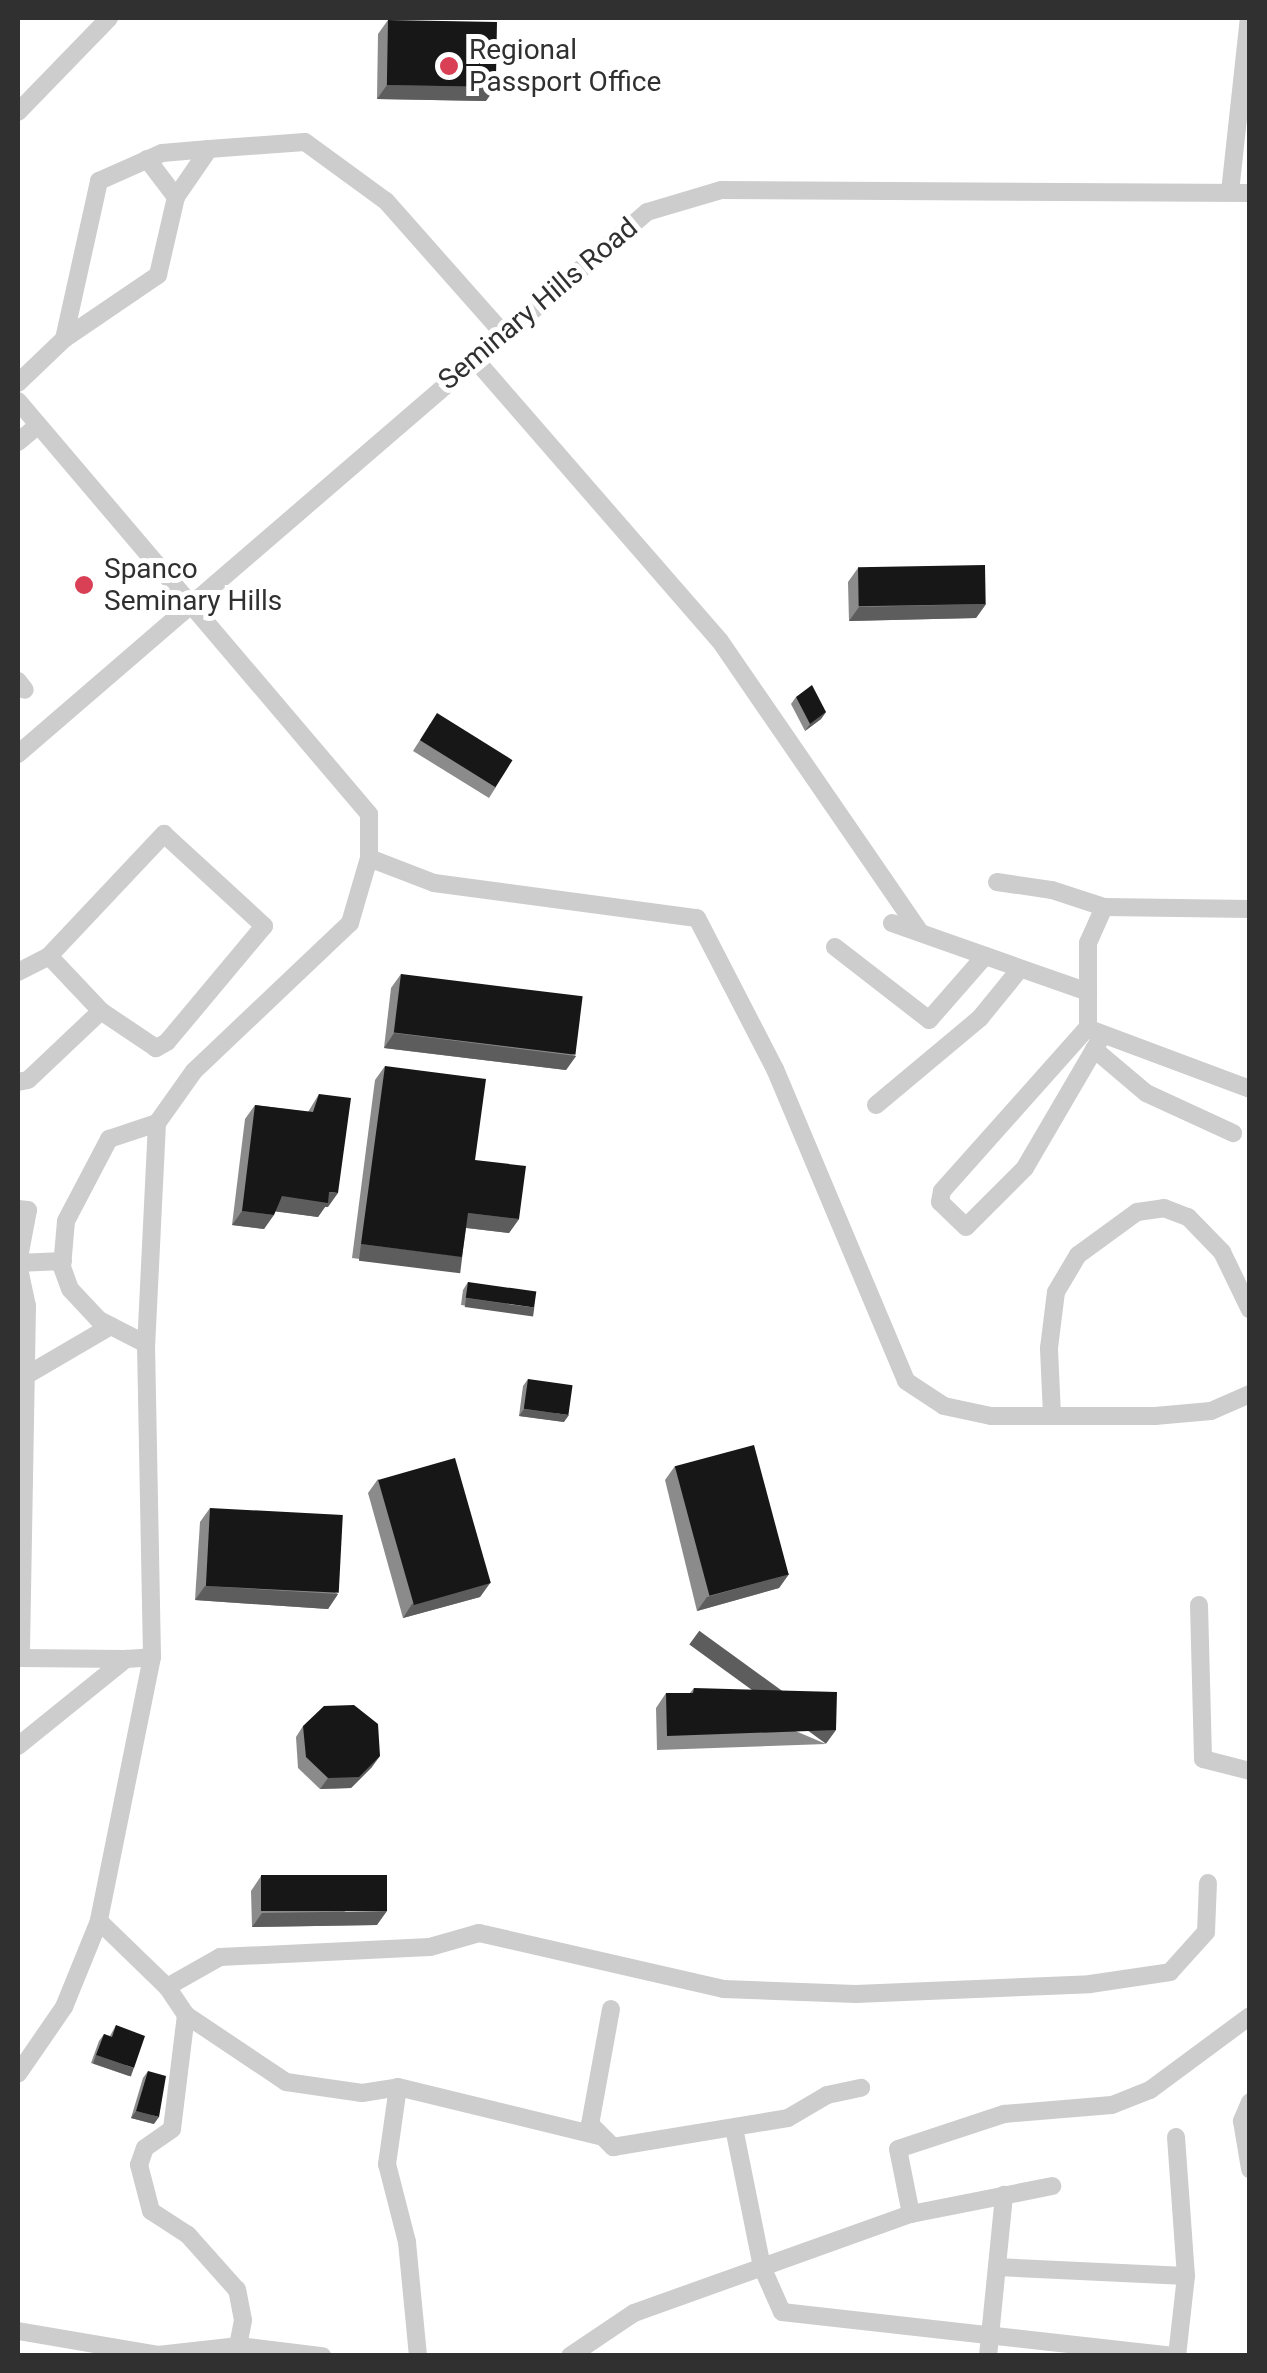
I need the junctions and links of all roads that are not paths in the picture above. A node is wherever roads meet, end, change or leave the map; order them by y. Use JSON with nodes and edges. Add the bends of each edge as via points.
{"nodes":[{"id":1,"x":109,"y":18,"type":"edge"},
{"id":2,"x":1250,"y":18,"type":"edge"},
{"id":3,"x":18,"y":112,"type":"edge"},
{"id":4,"x":209,"y":149,"type":"junction"},
{"id":5,"x":148,"y":159,"type":"junction"},
{"id":6,"x":1230,"y":192,"type":"junction"},
{"id":7,"x":1250,"y":192,"type":"edge"},
{"id":8,"x":176,"y":197,"type":"junction"},
{"id":9,"x":502,"y":332,"type":"junction"},
{"id":10,"x":64,"y":338,"type":"junction"},
{"id":11,"x":473,"y":358,"type":"junction"},
{"id":12,"x":18,"y":384,"type":"edge"},
{"id":13,"x":18,"y":402,"type":"edge"},
{"id":14,"x":38,"y":425,"type":"junction"},
{"id":15,"x":18,"y":442,"type":"edge"},
{"id":16,"x":194,"y":602,"type":"junction"},
{"id":17,"x":18,"y":754,"type":"edge"},
{"id":18,"x":368,"y":858,"type":"junction"},
{"id":19,"x":997,"y":882,"type":"dead end"},
{"id":20,"x":1104,"y":907,"type":"junction"},
{"id":21,"x":1250,"y":909,"type":"edge"},
{"id":22,"x":892,"y":923,"type":"dead end"},
{"id":23,"x":920,"y":933,"type":"junction"},
{"id":24,"x":835,"y":947,"type":"dead end"},
{"id":25,"x":50,"y":956,"type":"junction"},
{"id":26,"x":985,"y":956,"type":"junction"},
{"id":27,"x":19,"y":966,"type":"edge"},
{"id":28,"x":1020,"y":970,"type":"junction"},
{"id":29,"x":1088,"y":992,"type":"junction"},
{"id":30,"x":101,"y":1011,"type":"junction"},
{"id":31,"x":1095,"y":1038,"type":"junction"},
{"id":32,"x":18,"y":1082,"type":"edge"},
{"id":33,"x":1250,"y":1089,"type":"edge"},
{"id":34,"x":876,"y":1106,"type":"dead end"},
{"id":35,"x":158,"y":1123,"type":"junction"},
{"id":36,"x":1233,"y":1133,"type":"dead end"},
{"id":37,"x":18,"y":1209,"type":"edge"},
{"id":38,"x":62,"y":1261,"type":"junction"},
{"id":39,"x":18,"y":1263,"type":"edge"},
{"id":40,"x":1250,"y":1310,"type":"edge"},
{"id":41,"x":112,"y":1326,"type":"junction"},
{"id":42,"x":146,"y":1344,"type":"junction"},
{"id":43,"x":27,"y":1375,"type":"junction"},
{"id":44,"x":1250,"y":1394,"type":"edge"},
{"id":45,"x":1052,"y":1415,"type":"junction"},
{"id":46,"x":22,"y":1418,"type":"edge"},
{"id":47,"x":1199,"y":1606,"type":"dead end"},
{"id":48,"x":152,"y":1657,"type":"junction"},
{"id":49,"x":19,"y":1658,"type":"edge"},
{"id":50,"x":126,"y":1659,"type":"junction"},
{"id":51,"x":18,"y":1746,"type":"edge"},
{"id":52,"x":1250,"y":1771,"type":"edge"},
{"id":53,"x":1208,"y":1883,"type":"dead end"},
{"id":54,"x":99,"y":1921,"type":"junction"},
{"id":55,"x":167,"y":1987,"type":"junction"},
{"id":56,"x":611,"y":2009,"type":"dead end"},
{"id":57,"x":186,"y":2015,"type":"junction"},
{"id":58,"x":1250,"y":2016,"type":"edge"},
{"id":59,"x":18,"y":2074,"type":"edge"},
{"id":60,"x":398,"y":2087,"type":"junction"},
{"id":61,"x":861,"y":2088,"type":"dead end"},
{"id":62,"x":1250,"y":2102,"type":"edge"},
{"id":63,"x":734,"y":2128,"type":"junction"},
{"id":64,"x":599,"y":2136,"type":"junction"},
{"id":65,"x":1176,"y":2137,"type":"dead end"},
{"id":66,"x":1250,"y":2169,"type":"edge"},
{"id":67,"x":1052,"y":2186,"type":"dead end"},
{"id":68,"x":1004,"y":2195,"type":"junction"},
{"id":69,"x":912,"y":2214,"type":"junction"},
{"id":70,"x":997,"y":2267,"type":"junction"},
{"id":71,"x":762,"y":2268,"type":"junction"},
{"id":72,"x":1186,"y":2276,"type":"junction"},
{"id":73,"x":18,"y":2331,"type":"edge"},
{"id":74,"x":238,"y":2346,"type":"junction"},
{"id":75,"x":989,"y":2347,"type":"edge"},
{"id":76,"x":322,"y":2356,"type":"edge"},
{"id":77,"x":418,"y":2356,"type":"edge"},
{"id":78,"x":570,"y":2356,"type":"edge"},
{"id":79,"x":1176,"y":2356,"type":"edge"}],
"edges":[{"from":1,"to":3,"type":"street"},
{"from":2,"to":6,"type":"street"},
{"from":4,"to":5,"type":"street"},
{"from":4,"to":8,"type":"street"},
{"from":4,"to":9,"type":"street","via":[[305,142],[386,201]]},
{"from":5,"to":8,"type":"street"},
{"from":5,"to":10,"type":"street","via":[[99,180]]},
{"from":6,"to":7,"type":"street","name":"Seminary Hills Road"},
{"from":6,"to":9,"type":"street","name":"Seminary Hills Road","via":[[720,190],[646,212]]},
{"from":8,"to":10,"type":"street","via":[[158,275]]},
{"from":9,"to":11,"type":"street","name":"Seminary Hills Road"},
{"from":10,"to":12,"type":"street"},
{"from":11,"to":16,"type":"street","name":"Seminary Hills Road"},
{"from":11,"to":23,"type":"street","via":[[720,641]]},
{"from":13,"to":14,"type":"street"},
{"from":14,"to":15,"type":"street"},
{"from":14,"to":16,"type":"street"},
{"from":16,"to":17,"type":"street","name":"Seminary Hills Road"},
{"from":16,"to":18,"type":"street","via":[[368,814]]},
{"from":18,"to":35,"type":"street","via":[[350,923],[194,1071]]},
{"from":18,"to":45,"type":"street","via":[[434,883],[697,918],[775,1069],[906,1382],[944,1406],[991,1416]]},
{"from":19,"to":20,"type":"street"},
{"from":20,"to":21,"type":"street"},
{"from":20,"to":29,"type":"street","via":[[1088,942]]},
{"from":22,"to":23,"type":"street"},
{"from":23,"to":26,"type":"street"},
{"from":24,"to":26,"type":"street","via":[[929,1020]]},
{"from":25,"to":27,"type":"street"},
{"from":25,"to":30,"type":"street"},
{"from":25,"to":30,"type":"street","via":[[164,834],[264,926],[156,1048]]},
{"from":26,"to":28,"type":"street"},
{"from":28,"to":29,"type":"street"},
{"from":28,"to":34,"type":"street","via":[[966,1031]]},
{"from":29,"to":31,"type":"street"},
{"from":30,"to":32,"type":"street"},
{"from":31,"to":31,"type":"street","via":[[942,1191],[940,1202],[966,1227],[1025,1168]]},
{"from":31,"to":33,"type":"street"},
{"from":31,"to":36,"type":"street","via":[[1146,1093]]},
{"from":35,"to":38,"type":"street","via":[[109,1138],[66,1222]]},
{"from":35,"to":42,"type":"street"},
{"from":37,"to":39,"type":"street","via":[[28,1210]]},
{"from":38,"to":39,"type":"street"},
{"from":38,"to":41,"type":"street","via":[[70,1289]]},
{"from":39,"to":43,"type":"street","via":[[28,1306]]},
{"from":40,"to":45,"type":"street","via":[[1222,1252],[1188,1218],[1164,1208],[1137,1212],[1078,1255],[1056,1292]]},
{"from":41,"to":42,"type":"street"},
{"from":41,"to":43,"type":"street"},
{"from":42,"to":48,"type":"street"},
{"from":43,"to":46,"type":"street"},
{"from":44,"to":45,"type":"street","via":[[1212,1411]]},
{"from":46,"to":49,"type":"street"},
{"from":47,"to":52,"type":"street","via":[[1202,1758]]},
{"from":48,"to":50,"type":"street"},
{"from":48,"to":54,"type":"street"},
{"from":49,"to":50,"type":"street"},
{"from":50,"to":51,"type":"street"},
{"from":53,"to":55,"type":"street","via":[[1206,1932],[1170,1972],[1090,1984],[856,1994],[724,1989],[479,1933],[430,1947],[220,1957]]},
{"from":54,"to":55,"type":"street"},
{"from":54,"to":59,"type":"street","via":[[64,2008]]},
{"from":55,"to":57,"type":"street"},
{"from":56,"to":64,"type":"street","via":[[590,2124]]},
{"from":57,"to":60,"type":"street","via":[[286,2082],[362,2093]]},
{"from":57,"to":74,"type":"street","via":[[172,2129],[145,2148],[139,2165],[151,2211],[188,2235],[237,2290],[243,2320]]},
{"from":58,"to":69,"type":"street","via":[[1202,2058],[1112,2105],[1004,2114],[898,2149]]},
{"from":60,"to":64,"type":"street"},
{"from":60,"to":77,"type":"street","via":[[388,2164],[407,2242]]},
{"from":61,"to":63,"type":"street","via":[[827,2095],[796,2116]]},
{"from":62,"to":66,"type":"street","via":[[1242,2121]]},
{"from":63,"to":64,"type":"street","via":[[613,2147]]},
{"from":63,"to":71,"type":"street"},
{"from":65,"to":72,"type":"street"},
{"from":67,"to":68,"type":"street"},
{"from":68,"to":69,"type":"street"},
{"from":68,"to":70,"type":"street"},
{"from":69,"to":71,"type":"street"},
{"from":70,"to":72,"type":"street"},
{"from":70,"to":75,"type":"street"},
{"from":71,"to":75,"type":"street","via":[[782,2312]]},
{"from":71,"to":78,"type":"street","via":[[634,2313]]},
{"from":72,"to":79,"type":"street"},
{"from":73,"to":74,"type":"street","via":[[158,2356]]},
{"from":74,"to":76,"type":"street"},
{"from":75,"to":79,"type":"street"}]}
